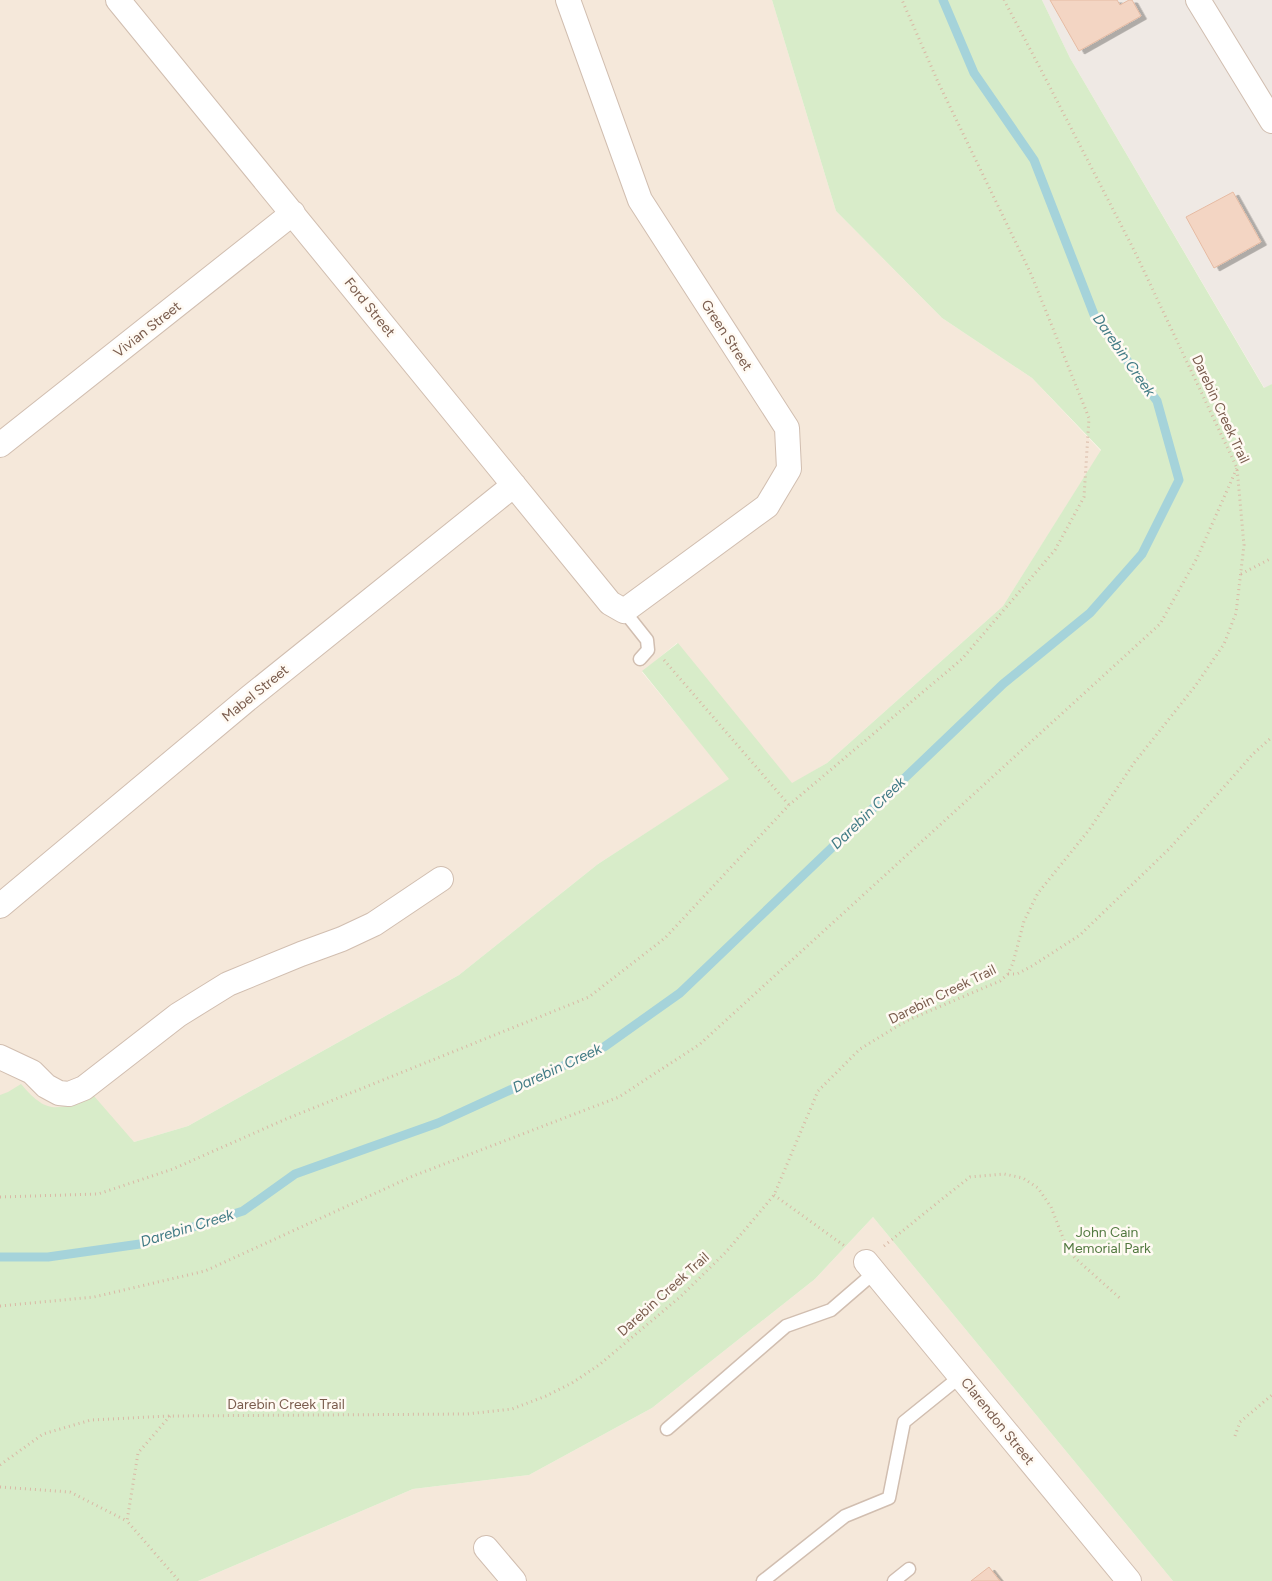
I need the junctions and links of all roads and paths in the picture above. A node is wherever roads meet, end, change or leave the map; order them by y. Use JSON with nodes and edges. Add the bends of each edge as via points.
{"nodes":[{"id":1,"x":118,"y":0,"type":"edge"},
{"id":2,"x":568,"y":0,"type":"edge"},
{"id":3,"x":902,"y":0,"type":"edge"},
{"id":4,"x":1004,"y":0,"type":"edge"},
{"id":5,"x":1198,"y":0,"type":"edge"},
{"id":6,"x":1272,"y":121,"type":"edge"},
{"id":7,"x":293,"y":213,"type":"junction"},
{"id":8,"x":0,"y":445,"type":"edge"},
{"id":9,"x":1237,"y":468,"type":"junction"},
{"id":10,"x":514,"y":485,"type":"junction"},
{"id":11,"x":1272,"y":558,"type":"edge"},
{"id":12,"x":1241,"y":574,"type":"junction"},
{"id":13,"x":624,"y":611,"type":"junction"},
{"id":14,"x":647,"y":640,"type":"junction"},
{"id":15,"x":640,"y":660,"type":"dead end"},
{"id":16,"x":1272,"y":737,"type":"edge"},
{"id":17,"x":789,"y":805,"type":"junction"},
{"id":18,"x":441,"y":878,"type":"dead end"},
{"id":19,"x":0,"y":906,"type":"edge"},
{"id":20,"x":1008,"y":974,"type":"junction"},
{"id":21,"x":0,"y":1057,"type":"edge"},
{"id":22,"x":774,"y":1194,"type":"junction"},
{"id":23,"x":0,"y":1198,"type":"edge"},
{"id":24,"x":871,"y":1267,"type":"junction"},
{"id":25,"x":1122,"y":1300,"type":"dead end"},
{"id":26,"x":0,"y":1306,"type":"edge"},
{"id":27,"x":961,"y":1376,"type":"junction"},
{"id":28,"x":1272,"y":1395,"type":"edge"},
{"id":29,"x":170,"y":1416,"type":"junction"},
{"id":30,"x":667,"y":1429,"type":"dead end"},
{"id":31,"x":1235,"y":1436,"type":"dead end"},
{"id":32,"x":0,"y":1465,"type":"edge"},
{"id":33,"x":0,"y":1487,"type":"edge"},
{"id":34,"x":126,"y":1521,"type":"junction"},
{"id":35,"x":486,"y":1548,"type":"dead end"},
{"id":36,"x":908,"y":1569,"type":"dead end"},
{"id":37,"x":179,"y":1581,"type":"edge"},
{"id":38,"x":514,"y":1581,"type":"edge"},
{"id":39,"x":763,"y":1581,"type":"edge"},
{"id":40,"x":894,"y":1581,"type":"edge"},
{"id":41,"x":1129,"y":1581,"type":"edge"}],
"edges":[{"from":1,"to":7,"type":"street","name":"Ford Street"},
{"from":2,"to":13,"type":"street","name":"Green Street","via":[[640,200],[787,428],[790,468],[767,506]]},
{"from":3,"to":17,"type":"path","via":[[1031,274],[1089,418],[1084,496],[1055,550],[962,658]]},
{"from":4,"to":9,"type":"path","name":"Darebin Creek Trail","via":[[1135,252]]},
{"from":5,"to":6,"type":"street"},
{"from":7,"to":8,"type":"street","name":"Vivian Street"},
{"from":7,"to":10,"type":"street","name":"Ford Street"},
{"from":9,"to":12,"type":"path","name":"Darebin Creek Trail","via":[[1244,545]]},
{"from":9,"to":26,"type":"path","via":[[1197,558],[1160,624],[700,1044],[619,1097],[414,1176],[205,1271],[94,1297]]},
{"from":10,"to":13,"type":"street","name":"Ford Street","via":[[610,603]]},
{"from":10,"to":19,"type":"street","name":"Mabel Street","via":[[250,697]]},
{"from":11,"to":12,"type":"path"},
{"from":12,"to":20,"type":"path","name":"Darebin Creek Trail","via":[[1236,613],[1224,644],[1134,763],[1089,830],[1038,893],[1024,921]]},
{"from":13,"to":14,"type":"lane"},
{"from":14,"to":15,"type":"lane","via":[[648,650]]},
{"from":14,"to":17,"type":"path"},
{"from":16,"to":20,"type":"path","via":[[1170,848],[1080,935],[1032,966],[1017,974]]},
{"from":17,"to":23,"type":"path","via":[[665,938],[589,997],[286,1119],[174,1169],[98,1194]]},
{"from":18,"to":21,"type":"street","via":[[374,924],[228,984],[178,1015],[84,1088],[69,1094],[59,1093],[32,1072]]},
{"from":20,"to":22,"type":"path","name":"Darebin Creek Trail","via":[[1000,981],[906,1021],[860,1050],[818,1091]]},
{"from":22,"to":24,"type":"path"},
{"from":22,"to":29,"type":"path","name":"Darebin Creek Trail","via":[[726,1252],[680,1297],[599,1365],[572,1383],[512,1409],[467,1414]]},
{"from":24,"to":25,"type":"path","via":[[942,1199],[970,1178],[1004,1174],[1023,1178],[1038,1188],[1051,1208],[1066,1248]]},
{"from":24,"to":27,"type":"street","name":"Clarendon Street"},
{"from":24,"to":30,"type":"lane","via":[[830,1310],[786,1326]]},
{"from":27,"to":39,"type":"lane","via":[[904,1422],[889,1498],[845,1516]]},
{"from":27,"to":41,"type":"street","name":"Clarendon Street"},
{"from":28,"to":31,"type":"path","via":[[1240,1422]]},
{"from":29,"to":32,"type":"path","name":"Darebin Creek Trail","via":[[91,1420],[75,1424],[43,1434]]},
{"from":29,"to":34,"type":"path","via":[[138,1453]]},
{"from":33,"to":34,"type":"path","via":[[70,1492]]},
{"from":34,"to":37,"type":"path"},
{"from":35,"to":38,"type":"street"},
{"from":36,"to":40,"type":"lane"}]}
